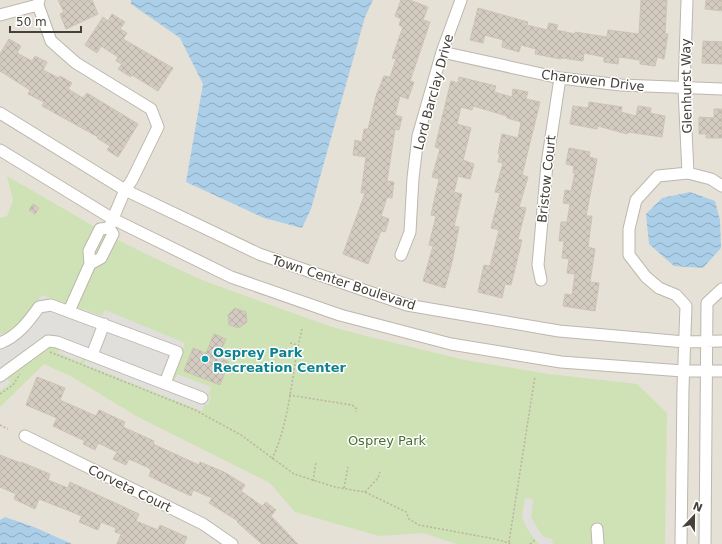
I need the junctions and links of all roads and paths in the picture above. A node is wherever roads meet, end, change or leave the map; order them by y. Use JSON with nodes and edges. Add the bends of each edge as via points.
{"nodes":[{"id":1,"x":461,"y":0,"type":"edge"},
{"id":2,"x":687,"y":0,"type":"edge"},
{"id":3,"x":38,"y":2,"type":"edge"},
{"id":4,"x":0,"y":15,"type":"edge"},
{"id":5,"x":442,"y":52,"type":"junction"},
{"id":6,"x":560,"y":78,"type":"junction"},
{"id":7,"x":722,"y":88,"type":"edge"},
{"id":8,"x":684,"y":89,"type":"junction"},
{"id":9,"x":0,"y":113,"type":"edge"},
{"id":10,"x":0,"y":150,"type":"edge"},
{"id":11,"x":688,"y":173,"type":"junction"},
{"id":12,"x":722,"y":186,"type":"edge"},
{"id":13,"x":124,"y":190,"type":"junction"},
{"id":14,"x":111,"y":223,"type":"junction"},
{"id":15,"x":401,"y":256,"type":"dead end"},
{"id":16,"x":541,"y":280,"type":"dead end"},
{"id":17,"x":722,"y":289,"type":"edge"},
{"id":18,"x":69,"y":311,"type":"junction"},
{"id":19,"x":104,"y":324,"type":"junction"},
{"id":20,"x":302,"y":329,"type":"dead end"},
{"id":21,"x":722,"y":341,"type":"edge"},
{"id":22,"x":685,"y":342,"type":"junction"},
{"id":23,"x":705,"y":342,"type":"junction"},
{"id":24,"x":0,"y":343,"type":"edge"},
{"id":25,"x":290,"y":343,"type":"dead end"},
{"id":26,"x":298,"y":345,"type":"junction"},
{"id":27,"x":50,"y":352,"type":"dead end"},
{"id":28,"x":92,"y":355,"type":"junction"},
{"id":29,"x":23,"y":371,"type":"dead end"},
{"id":30,"x":683,"y":371,"type":"junction"},
{"id":31,"x":705,"y":371,"type":"junction"},
{"id":32,"x":722,"y":371,"type":"edge"},
{"id":33,"x":0,"y":376,"type":"edge"},
{"id":34,"x":535,"y":376,"type":"dead end"},
{"id":35,"x":165,"y":383,"type":"junction"},
{"id":36,"x":0,"y":394,"type":"edge"},
{"id":37,"x":289,"y":394,"type":"junction"},
{"id":38,"x":202,"y":398,"type":"dead end"},
{"id":39,"x":356,"y":412,"type":"dead end"},
{"id":40,"x":0,"y":425,"type":"edge"},
{"id":41,"x":8,"y":429,"type":"dead end"},
{"id":42,"x":25,"y":436,"type":"dead end"},
{"id":43,"x":272,"y":459,"type":"junction"},
{"id":44,"x":316,"y":462,"type":"dead end"},
{"id":45,"x":348,"y":467,"type":"dead end"},
{"id":46,"x":380,"y":472,"type":"dead end"},
{"id":47,"x":313,"y":481,"type":"junction"},
{"id":48,"x":344,"y":488,"type":"junction"},
{"id":49,"x":365,"y":492,"type":"junction"},
{"id":50,"x":598,"y":530,"type":"dead end"},
{"id":51,"x":535,"y":540,"type":"dead end"},
{"id":52,"x":509,"y":542,"type":"junction"},
{"id":53,"x":232,"y":544,"type":"edge"},
{"id":54,"x":512,"y":544,"type":"edge"},
{"id":55,"x":530,"y":544,"type":"edge"},
{"id":56,"x":598,"y":544,"type":"edge"},
{"id":57,"x":681,"y":544,"type":"edge"},
{"id":58,"x":705,"y":544,"type":"edge"}],
"edges":[{"from":1,"to":5,"type":"street","name":"Lord Barclay Drive"},
{"from":2,"to":8,"type":"street","name":"Glenhurst Way"},
{"from":3,"to":4,"type":"street"},
{"from":3,"to":13,"type":"street","via":[[51,41],[76,63],[151,110],[158,127],[132,180]]},
{"from":5,"to":6,"type":"street","name":"Charowen Drive"},
{"from":5,"to":15,"type":"street","name":"Lord Barclay Drive","via":[[418,136],[410,232]]},
{"from":6,"to":8,"type":"street","name":"Charowen Drive"},
{"from":6,"to":16,"type":"street","name":"Bristow Court","via":[[546,164],[538,265]]},
{"from":7,"to":8,"type":"street","name":"Charowen Drive"},
{"from":8,"to":11,"type":"street","name":"Glenhurst Way"},
{"from":9,"to":13,"type":"street","name":"Town Center Boulevard"},
{"from":10,"to":14,"type":"street"},
{"from":11,"to":12,"type":"street","via":[[711,179]]},
{"from":11,"to":22,"type":"street","via":[[658,176],[636,200],[629,229],[629,255],[646,277],[659,288],[676,295],[686,306]]},
{"from":13,"to":14,"type":"street"},
{"from":13,"to":22,"type":"street","name":"Town Center Boulevard","via":[[259,254],[407,305],[559,331]]},
{"from":14,"to":18,"type":"street","via":[[100,229],[89,252],[90,264]]},
{"from":14,"to":30,"type":"street","via":[[231,277],[354,319],[451,344],[561,362]]},
{"from":17,"to":23,"type":"street","via":[[707,303]]},
{"from":18,"to":19,"type":"street"},
{"from":18,"to":24,"type":"street","via":[[50,305],[39,307],[24,328]]},
{"from":19,"to":28,"type":"street"},
{"from":19,"to":35,"type":"street","via":[[178,352]]},
{"from":20,"to":26,"type":"path"},
{"from":21,"to":23,"type":"street","name":"Town Center Boulevard"},
{"from":22,"to":23,"type":"street","name":"Town Center Boulevard"},
{"from":22,"to":30,"type":"street"},
{"from":23,"to":31,"type":"street"},
{"from":25,"to":26,"type":"path"},
{"from":26,"to":37,"type":"path"},
{"from":27,"to":43,"type":"path","via":[[195,410],[242,435]]},
{"from":28,"to":33,"type":"street","via":[[48,341]]},
{"from":28,"to":35,"type":"street"},
{"from":29,"to":36,"type":"path","via":[[13,385]]},
{"from":30,"to":31,"type":"street"},
{"from":30,"to":57,"type":"street"},
{"from":31,"to":32,"type":"street"},
{"from":31,"to":58,"type":"street"},
{"from":34,"to":52,"type":"path"},
{"from":35,"to":38,"type":"street"},
{"from":37,"to":39,"type":"path","via":[[352,405]]},
{"from":37,"to":43,"type":"path","via":[[283,434]]},
{"from":40,"to":41,"type":"path"},
{"from":42,"to":53,"type":"street","name":"Corveta Court","via":[[203,524]]},
{"from":43,"to":47,"type":"path","via":[[294,474]]},
{"from":44,"to":47,"type":"path"},
{"from":45,"to":48,"type":"path"},
{"from":46,"to":49,"type":"path"},
{"from":47,"to":48,"type":"path"},
{"from":48,"to":49,"type":"path"},
{"from":49,"to":52,"type":"path","via":[[406,512],[410,519],[419,525]]},
{"from":50,"to":56,"type":"street"},
{"from":51,"to":55,"type":"path"},
{"from":52,"to":54,"type":"path"}]}
